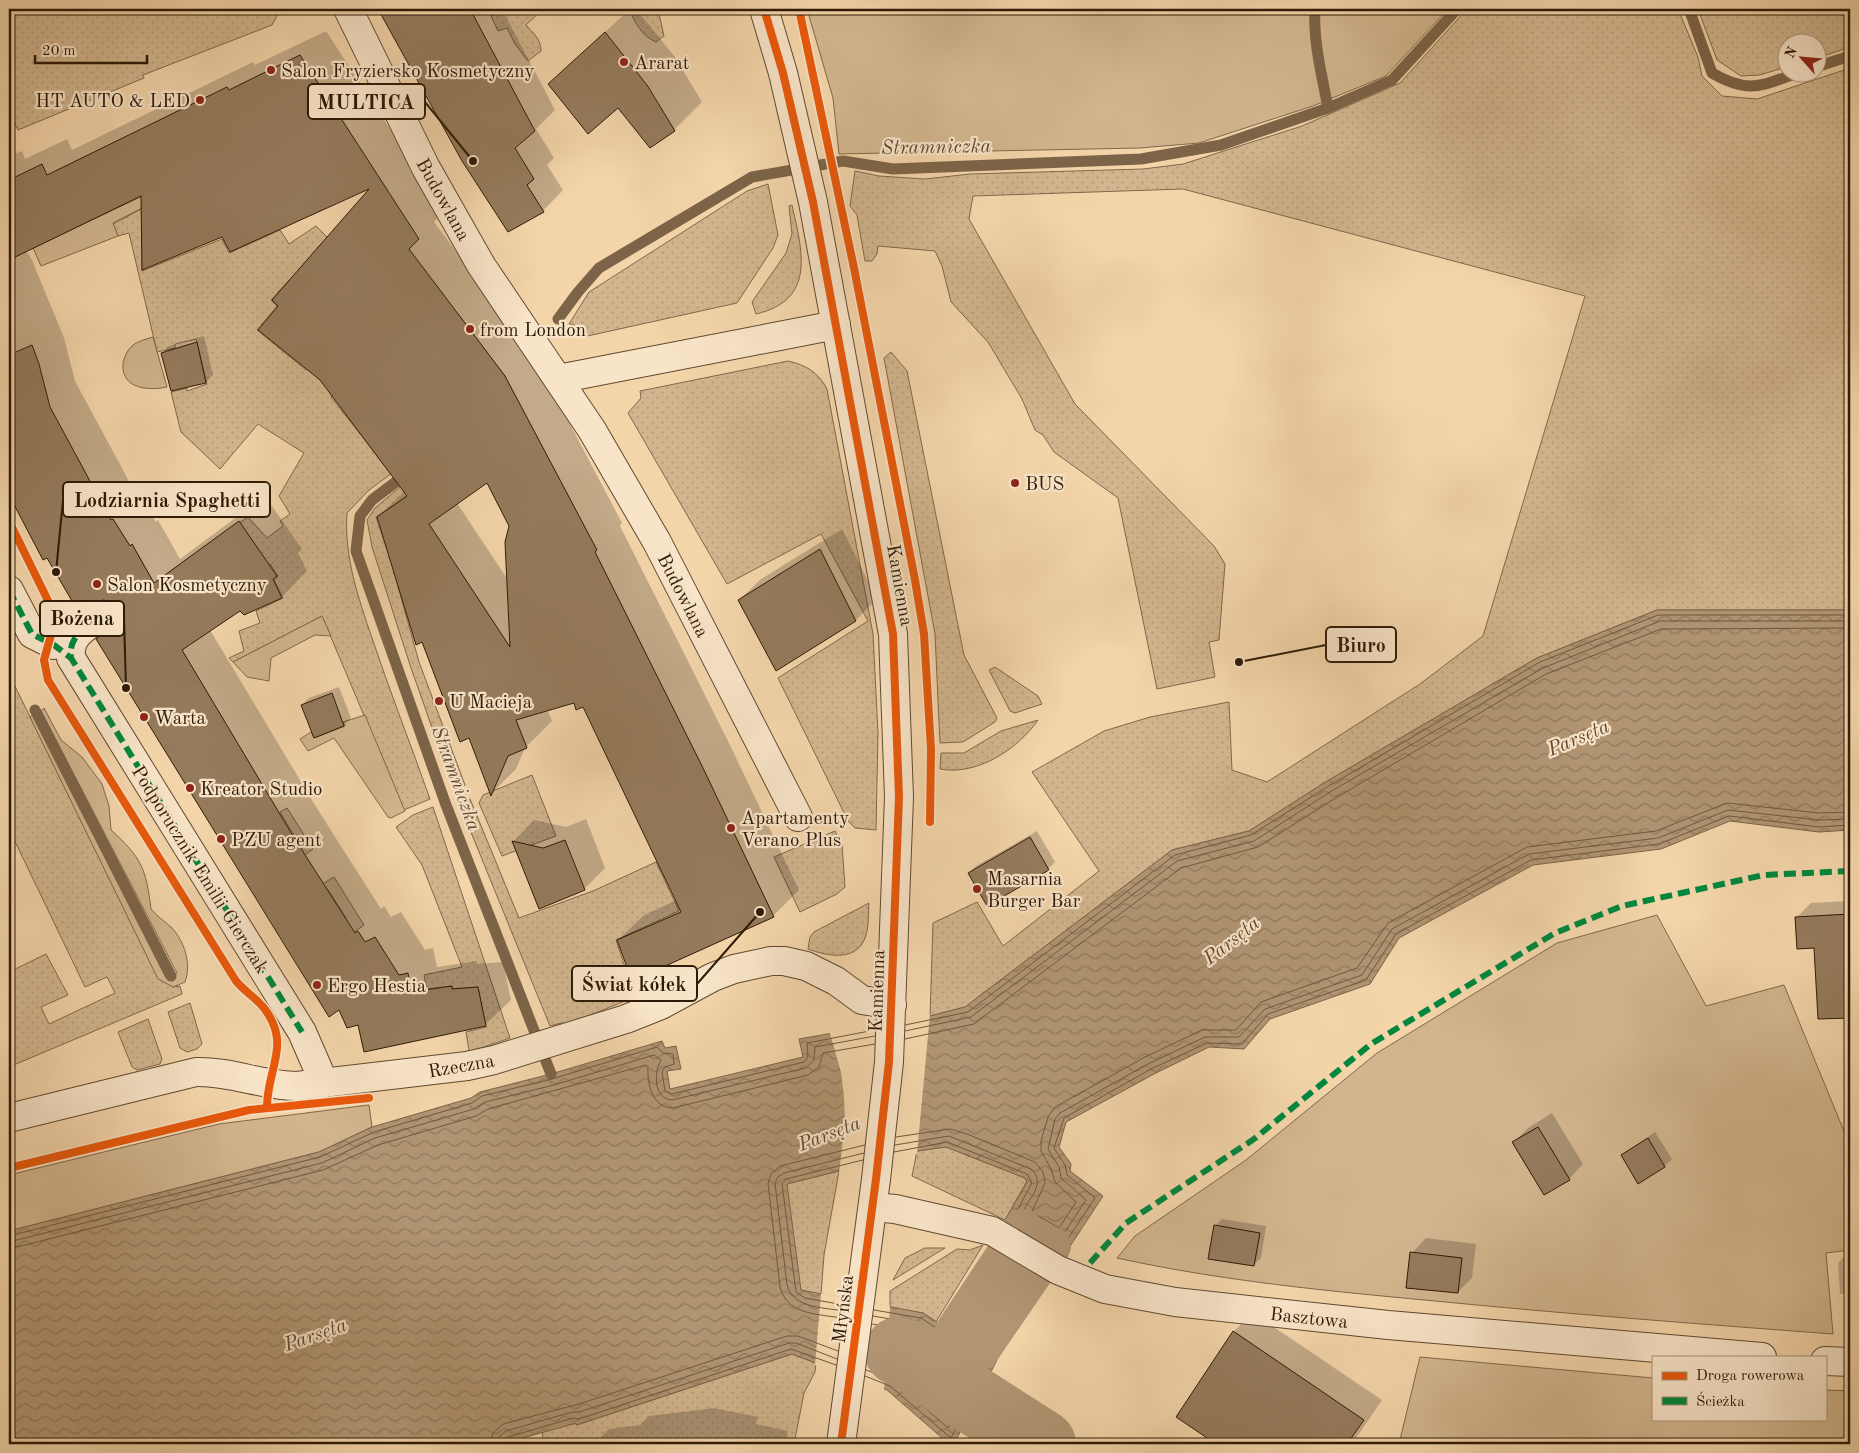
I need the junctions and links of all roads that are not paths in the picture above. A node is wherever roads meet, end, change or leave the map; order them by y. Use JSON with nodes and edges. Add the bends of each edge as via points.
{"nodes":[{"id":1,"x":348,"y":9,"type":"edge"},
{"id":2,"x":764,"y":9,"type":"edge"},
{"id":3,"x":836,"y":324,"type":"junction"},
{"id":4,"x":558,"y":379,"type":"junction"},
{"id":5,"x":9,"y":590,"type":"edge"},
{"id":6,"x":104,"y":616,"type":"dead end"},
{"id":7,"x":63,"y":651,"type":"junction"},
{"id":8,"x":798,"y":817,"type":"dead end"},
{"id":9,"x":892,"y":1007,"type":"junction"},
{"id":10,"x":321,"y":1084,"type":"junction"},
{"id":11,"x":9,"y":1118,"type":"edge"},
{"id":12,"x":876,"y":1179,"type":"joint"},
{"id":13,"x":873,"y":1207,"type":"junction"},
{"id":14,"x":1750,"y":1356,"type":"edge"},
{"id":15,"x":1826,"y":1361,"type":"edge"},
{"id":16,"x":1850,"y":1362,"type":"edge"},
{"id":17,"x":841,"y":1444,"type":"edge"}],
"edges":[{"from":1,"to":4,"type":"street","name":"Budowlana","via":[[426,168],[472,249]]},
{"from":2,"to":3,"type":"street","name":"Kamienna","via":[[796,122]]},
{"from":3,"to":4,"type":"street"},
{"from":3,"to":9,"type":"street","name":"Kamienna","via":[[894,634],[899,797]]},
{"from":4,"to":8,"type":"street","name":"Budowlana","via":[[592,430],[657,542]]},
{"from":5,"to":7,"type":"street","via":[[32,634]]},
{"from":6,"to":7,"type":"street","via":[[78,632]]},
{"from":7,"to":10,"type":"street","name":"Podporucznik Emilii Gierczak","via":[[302,1032],[319,1071]]},
{"from":9,"to":10,"type":"street","name":"Rzeczna","via":[[862,1000],[836,981],[806,966],[771,962],[734,969],[645,1012],[559,1042],[467,1066]]},
{"from":9,"to":12,"type":"street","name":"Kamienna","via":[[887,1089]]},
{"from":10,"to":11,"type":"street","name":"Rzeczna","via":[[288,1086],[221,1072],[196,1072]]},
{"from":12,"to":13,"type":"street","name":"Młyńska"},
{"from":13,"to":14,"type":"street","name":"Basztowa","via":[[992,1231],[1058,1270],[1105,1289],[1210,1307]]},
{"from":13,"to":17,"type":"street","name":"Młyńska"},
{"from":15,"to":16,"type":"street"}]}
